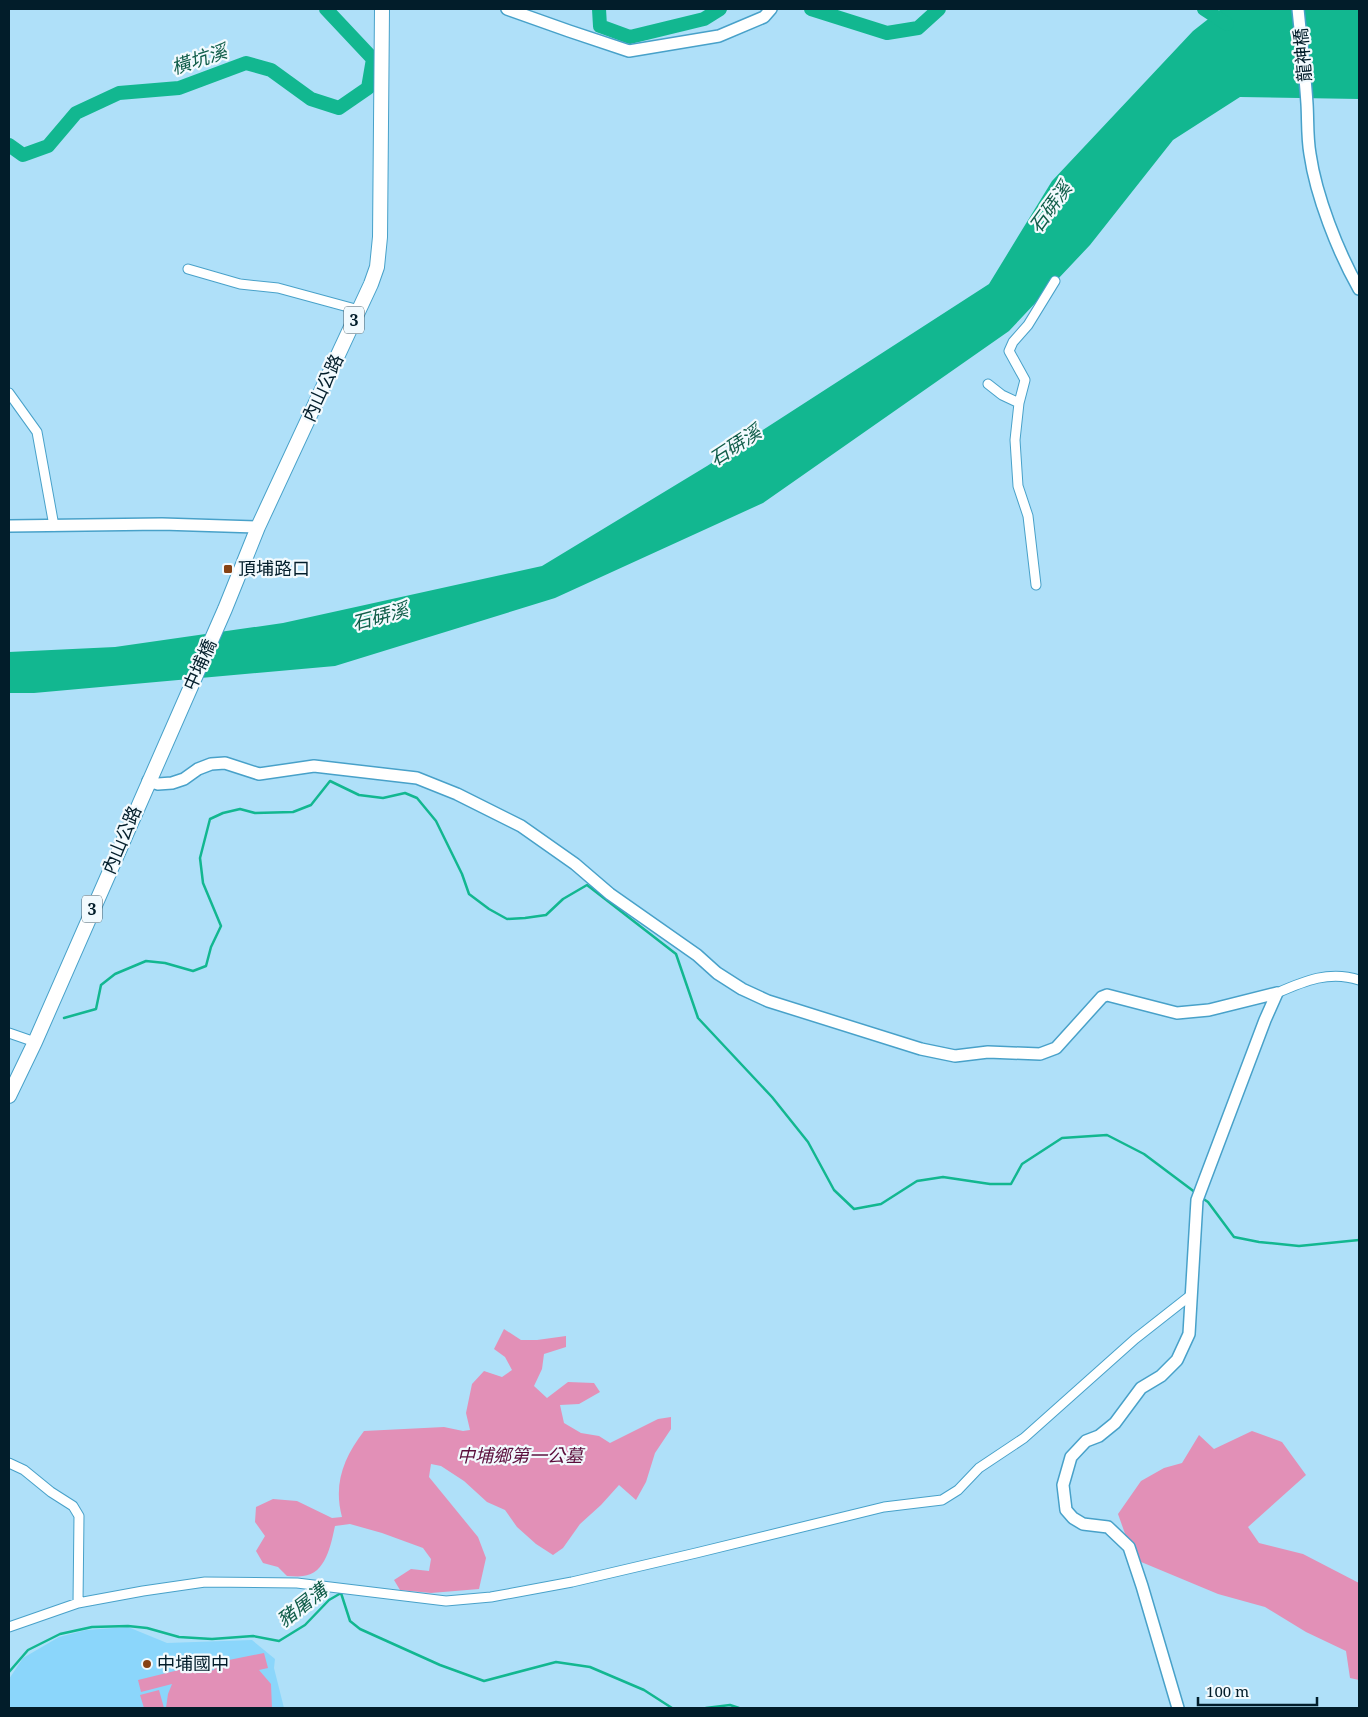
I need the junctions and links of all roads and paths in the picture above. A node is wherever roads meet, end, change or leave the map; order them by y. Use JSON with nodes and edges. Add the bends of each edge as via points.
{"nodes":[{"id":1,"x":382,"y":9,"type":"edge"},
{"id":2,"x":507,"y":9,"type":"edge"},
{"id":3,"x":771,"y":9,"type":"edge"},
{"id":4,"x":1298,"y":9,"type":"edge"},
{"id":5,"x":188,"y":269,"type":"dead end"},
{"id":6,"x":1055,"y":280,"type":"dead end"},
{"id":7,"x":1359,"y":289,"type":"edge"},
{"id":8,"x":359,"y":310,"type":"junction"},
{"id":9,"x":988,"y":384,"type":"dead end"},
{"id":10,"x":9,"y":393,"type":"edge"},
{"id":11,"x":1019,"y":403,"type":"junction"},
{"id":12,"x":9,"y":526,"type":"edge"},
{"id":13,"x":54,"y":526,"type":"junction"},
{"id":14,"x":258,"y":527,"type":"junction"},
{"id":15,"x":1036,"y":586,"type":"dead end"},
{"id":16,"x":225,"y":608,"type":"joint"},
{"id":17,"x":175,"y":721,"type":"joint"},
{"id":18,"x":148,"y":781,"type":"junction"},
{"id":19,"x":1359,"y":980,"type":"edge"},
{"id":20,"x":1277,"y":993,"type":"junction"},
{"id":21,"x":9,"y":1033,"type":"edge"},
{"id":22,"x":35,"y":1042,"type":"junction"},
{"id":23,"x":9,"y":1096,"type":"edge"},
{"id":24,"x":1191,"y":1295,"type":"junction"},
{"id":25,"x":9,"y":1463,"type":"edge"},
{"id":26,"x":78,"y":1603,"type":"junction"},
{"id":27,"x":9,"y":1628,"type":"edge"},
{"id":28,"x":1178,"y":1708,"type":"edge"}],
"edges":[{"from":1,"to":8,"type":"main road","name":"內山公路","number":"3","via":[[380,237],[377,267]]},
{"from":2,"to":3,"type":"street","via":[[629,50],[719,36],[764,17]]},
{"from":4,"to":7,"type":"street","name":"龍神橋","via":[[1310,153],[1316,183],[1333,234]]},
{"from":5,"to":8,"type":"street","via":[[240,284],[278,288]]},
{"from":6,"to":11,"type":"street","via":[[1028,325],[1010,347],[1012,358],[1025,380]]},
{"from":8,"to":14,"type":"main road","name":"內山公路","number":"3"},
{"from":9,"to":11,"type":"street"},
{"from":10,"to":13,"type":"street","via":[[37,432]]},
{"from":11,"to":15,"type":"street","via":[[1015,440],[1018,486],[1028,516]]},
{"from":12,"to":13,"type":"street"},
{"from":13,"to":14,"type":"street","via":[[162,524]]},
{"from":14,"to":16,"type":"main road","name":"內山公路","number":"3"},
{"from":16,"to":17,"type":"main road","name":"中埔橋","number":"3"},
{"from":17,"to":18,"type":"main road","name":"內山公路","number":"3"},
{"from":18,"to":20,"type":"street","via":[[172,783],[211,764],[225,763],[259,774],[314,766],[416,778],[521,826],[742,989],[837,1023],[955,1056],[988,1052],[1040,1054],[1056,1048],[1107,995],[1177,1013],[1209,1010]]},
{"from":18,"to":22,"type":"main road","name":"內山公路","number":"3"},
{"from":19,"to":20,"type":"street","via":[[1330,976],[1307,980]]},
{"from":20,"to":24,"type":"street","via":[[1198,1195]]},
{"from":21,"to":22,"type":"street"},
{"from":22,"to":23,"type":"main road","name":"內山公路","number":"3"},
{"from":24,"to":26,"type":"street","via":[[1135,1339],[1024,1438],[979,1468],[958,1490],[942,1500],[884,1506],[572,1582],[491,1597],[446,1601],[297,1583],[205,1582]]},
{"from":24,"to":28,"type":"street","via":[[1189,1334],[1177,1360],[1161,1376],[1141,1388],[1116,1423],[1086,1441],[1071,1457],[1063,1485],[1066,1510],[1073,1518],[1083,1524],[1108,1527],[1129,1547]]},
{"from":25,"to":26,"type":"street","via":[[24,1470],[77,1510]]},
{"from":26,"to":27,"type":"street"}]}
